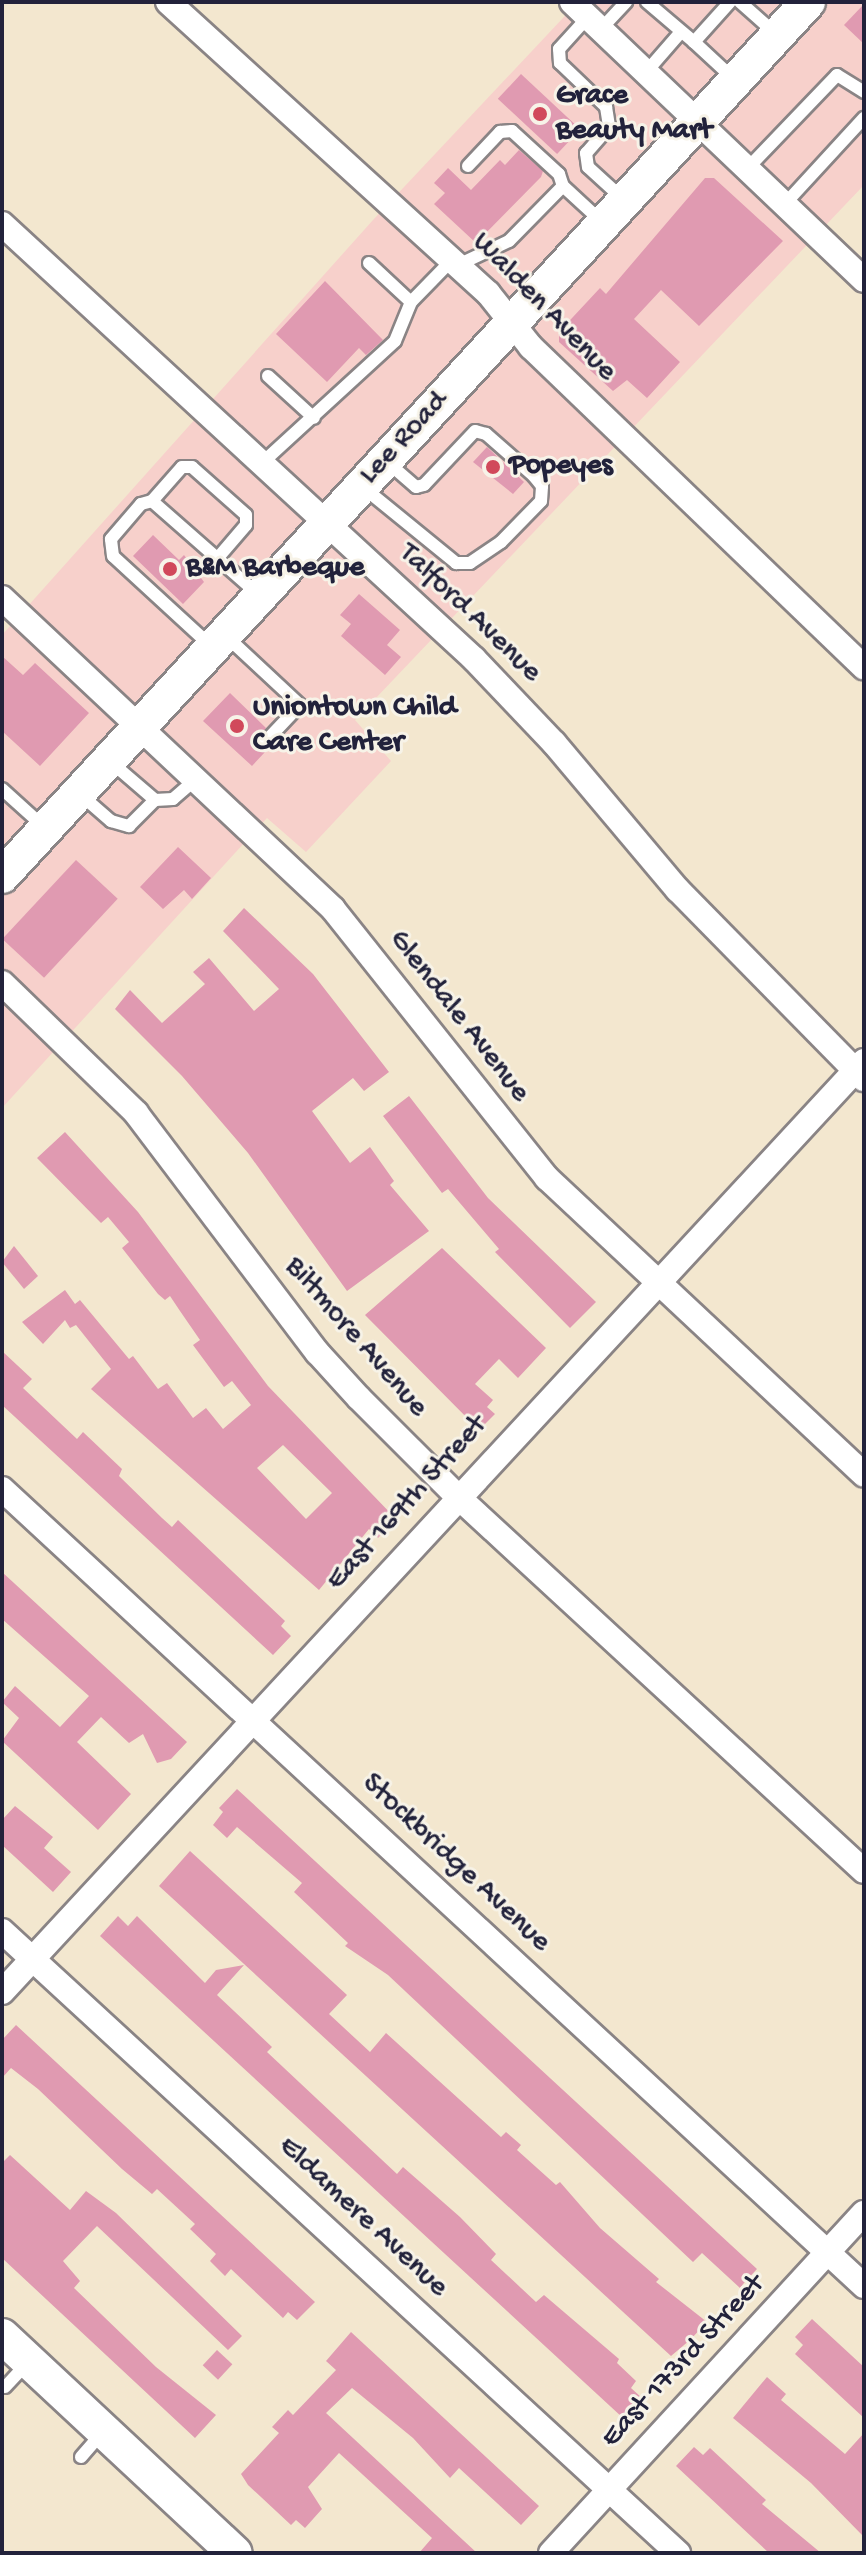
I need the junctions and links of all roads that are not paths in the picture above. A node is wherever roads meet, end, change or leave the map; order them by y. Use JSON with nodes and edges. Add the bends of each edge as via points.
{"nodes":[{"id":1,"x":168,"y":2,"type":"edge"},
{"id":2,"x":626,"y":2,"type":"edge"},
{"id":3,"x":647,"y":2,"type":"edge"},
{"id":4,"x":730,"y":2,"type":"edge"},
{"id":5,"x":740,"y":2,"type":"edge"},
{"id":6,"x":808,"y":2,"type":"edge"},
{"id":7,"x":587,"y":16,"type":"edge"},
{"id":8,"x":680,"y":33,"type":"junction"},
{"id":9,"x":778,"y":35,"type":"junction"},
{"id":10,"x":694,"y":42,"type":"junction"},
{"id":11,"x":647,"y":71,"type":"junction"},
{"id":12,"x":737,"y":82,"type":"junction"},
{"id":13,"x":864,"y":92,"type":"edge"},
{"id":14,"x":864,"y":118,"type":"edge"},
{"id":15,"x":701,"y":121,"type":"junction"},
{"id":16,"x":468,"y":166,"type":"dead end"},
{"id":17,"x":745,"y":171,"type":"junction"},
{"id":18,"x":563,"y":186,"type":"junction"},
{"id":19,"x":783,"y":206,"type":"junction"},
{"id":20,"x":615,"y":212,"type":"junction"},
{"id":21,"x":2,"y":224,"type":"edge"},
{"id":22,"x":369,"y":263,"type":"dead end"},
{"id":23,"x":455,"y":263,"type":"junction"},
{"id":24,"x":864,"y":280,"type":"edge"},
{"id":25,"x":411,"y":302,"type":"junction"},
{"id":26,"x":513,"y":323,"type":"junction"},
{"id":27,"x":268,"y":376,"type":"dead end"},
{"id":28,"x":314,"y":418,"type":"junction"},
{"id":29,"x":386,"y":460,"type":"junction"},
{"id":30,"x":262,"y":463,"type":"junction"},
{"id":31,"x":361,"y":486,"type":"junction"},
{"id":32,"x":152,"y":501,"type":"junction"},
{"id":33,"x":328,"y":523,"type":"junction"},
{"id":34,"x":217,"y":559,"type":"junction"},
{"id":35,"x":260,"y":596,"type":"junction"},
{"id":36,"x":2,"y":598,"type":"edge"},
{"id":37,"x":218,"y":641,"type":"junction"},
{"id":38,"x":864,"y":667,"type":"edge"},
{"id":39,"x":142,"y":725,"type":"junction"},
{"id":40,"x":266,"y":741,"type":"dead end"},
{"id":41,"x":109,"y":760,"type":"junction"},
{"id":42,"x":197,"y":778,"type":"junction"},
{"id":43,"x":2,"y":789,"type":"edge"},
{"id":44,"x":79,"y":793,"type":"junction"},
{"id":45,"x":155,"y":800,"type":"junction"},
{"id":46,"x":46,"y":828,"type":"junction"},
{"id":47,"x":2,"y":876,"type":"edge"},
{"id":48,"x":2,"y":983,"type":"edge"},
{"id":49,"x":861,"y":1070,"type":"edge"},
{"id":50,"x":656,"y":1283,"type":"junction"},
{"id":51,"x":864,"y":1475,"type":"edge"},
{"id":52,"x":2,"y":1489,"type":"edge"},
{"id":53,"x":457,"y":1496,"type":"junction"},
{"id":54,"x":255,"y":1722,"type":"junction"},
{"id":55,"x":864,"y":1871,"type":"edge"},
{"id":56,"x":2,"y":1931,"type":"edge"},
{"id":57,"x":32,"y":1959,"type":"junction"},
{"id":58,"x":2,"y":1992,"type":"edge"},
{"id":59,"x":864,"y":2213,"type":"edge"},
{"id":60,"x":828,"y":2252,"type":"junction"},
{"id":61,"x":864,"y":2286,"type":"edge"},
{"id":62,"x":2,"y":2336,"type":"edge"},
{"id":63,"x":29,"y":2361,"type":"junction"},
{"id":64,"x":5,"y":2387,"type":"dead end"},
{"id":65,"x":103,"y":2431,"type":"junction"},
{"id":66,"x":81,"y":2457,"type":"dead end"},
{"id":67,"x":610,"y":2490,"type":"junction"},
{"id":68,"x":231,"y":2552,"type":"edge"},
{"id":69,"x":551,"y":2553,"type":"edge"},
{"id":70,"x":678,"y":2553,"type":"edge"}],
"edges":[{"from":1,"to":23,"type":"street","name":"Walden Avenue"},
{"from":2,"to":7,"type":"lane"},
{"from":3,"to":8,"type":"lane"},
{"from":4,"to":10,"type":"lane"},
{"from":5,"to":9,"type":"lane"},
{"from":6,"to":9,"type":"main road","name":"Lee Road"},
{"from":7,"to":11,"type":"street"},
{"from":7,"to":20,"type":"lane","via":[[559,49],[560,63],[606,107],[609,127],[586,153],[588,167]]},
{"from":8,"to":10,"type":"lane"},
{"from":8,"to":11,"type":"lane"},
{"from":9,"to":12,"type":"main road","name":"Lee Road"},
{"from":10,"to":12,"type":"lane"},
{"from":11,"to":15,"type":"street"},
{"from":12,"to":15,"type":"main road","name":"Lee Road"},
{"from":13,"to":17,"type":"lane","via":[[837,75]]},
{"from":14,"to":19,"type":"lane"},
{"from":15,"to":17,"type":"street"},
{"from":15,"to":20,"type":"main road","name":"Lee Road"},
{"from":16,"to":18,"type":"lane","via":[[500,132],[512,131],[559,174]]},
{"from":17,"to":19,"type":"street"},
{"from":18,"to":20,"type":"lane"},
{"from":18,"to":23,"type":"lane","via":[[509,241]]},
{"from":19,"to":24,"type":"street"},
{"from":20,"to":26,"type":"main road","name":"Lee Road"},
{"from":21,"to":30,"type":"street","name":"Talford Avenue"},
{"from":22,"to":25,"type":"lane"},
{"from":23,"to":25,"type":"lane"},
{"from":23,"to":26,"type":"street","name":"Walden Avenue"},
{"from":25,"to":28,"type":"lane","via":[[395,341],[369,369],[356,372]]},
{"from":26,"to":29,"type":"main road","name":"Lee Road"},
{"from":26,"to":38,"type":"street","name":"Walden Avenue","via":[[531,347]]},
{"from":27,"to":28,"type":"lane"},
{"from":28,"to":30,"type":"lane","via":[[291,431]]},
{"from":29,"to":31,"type":"main road","name":"Lee Road"},
{"from":29,"to":31,"type":"lane","via":[[416,487],[424,485],[475,431],[486,434],[534,476],[542,486],[541,501],[501,542],[470,563],[456,563]]},
{"from":30,"to":33,"type":"street","name":"Talford Avenue"},
{"from":31,"to":33,"type":"main road","name":"Lee Road"},
{"from":32,"to":34,"type":"lane"},
{"from":32,"to":34,"type":"lane","via":[[182,467],[192,467],[246,515],[246,525]]},
{"from":32,"to":37,"type":"lane","via":[[141,504],[111,539],[113,556]]},
{"from":33,"to":35,"type":"main road","name":"Lee Road"},
{"from":33,"to":49,"type":"street","name":"Talford Avenue","via":[[474,659],[554,743],[678,890]]},
{"from":34,"to":35,"type":"lane"},
{"from":35,"to":37,"type":"main road","name":"Lee Road"},
{"from":36,"to":39,"type":"street","name":"Glendale Avenue"},
{"from":37,"to":39,"type":"main road","name":"Lee Road"},
{"from":37,"to":40,"type":"lane","via":[[300,705]]},
{"from":39,"to":41,"type":"main road","name":"Lee Road"},
{"from":39,"to":42,"type":"street","name":"Glendale Avenue"},
{"from":41,"to":44,"type":"main road","name":"Lee Road"},
{"from":41,"to":45,"type":"lane"},
{"from":42,"to":45,"type":"lane","via":[[173,799]]},
{"from":42,"to":50,"type":"street","name":"Glendale Avenue","via":[[333,909],[547,1178]]},
{"from":43,"to":46,"type":"lane"},
{"from":44,"to":45,"type":"lane","via":[[123,826]]},
{"from":44,"to":46,"type":"main road","name":"Lee Road"},
{"from":46,"to":47,"type":"main road","name":"Lee Road"},
{"from":48,"to":53,"type":"street","name":"Biltmore Avenue","via":[[136,1113],[317,1352]]},
{"from":49,"to":50,"type":"street","name":"East 169th Street"},
{"from":50,"to":51,"type":"street","name":"Glendale Avenue"},
{"from":50,"to":53,"type":"street","name":"East 169th Street"},
{"from":52,"to":54,"type":"street","name":"Stockbridge Avenue"},
{"from":53,"to":54,"type":"street","name":"East 169th Street"},
{"from":53,"to":55,"type":"street","name":"Biltmore Avenue"},
{"from":54,"to":57,"type":"street","name":"East 169th Street"},
{"from":54,"to":60,"type":"street","name":"Stockbridge Avenue"},
{"from":56,"to":57,"type":"street","name":"Eldamere Avenue"},
{"from":57,"to":58,"type":"street","name":"East 169th Street"},
{"from":57,"to":67,"type":"street","name":"Eldamere Avenue"},
{"from":59,"to":60,"type":"street","name":"East 173rd Street"},
{"from":60,"to":61,"type":"street","name":"Stockbridge Avenue"},
{"from":60,"to":67,"type":"street","name":"East 173rd Street"},
{"from":62,"to":63,"type":"main road"},
{"from":63,"to":64,"type":"lane"},
{"from":63,"to":65,"type":"main road"},
{"from":65,"to":66,"type":"lane"},
{"from":65,"to":68,"type":"main road"},
{"from":67,"to":69,"type":"street","name":"East 173rd Street"},
{"from":67,"to":70,"type":"street","name":"Eldamere Avenue"}]}
